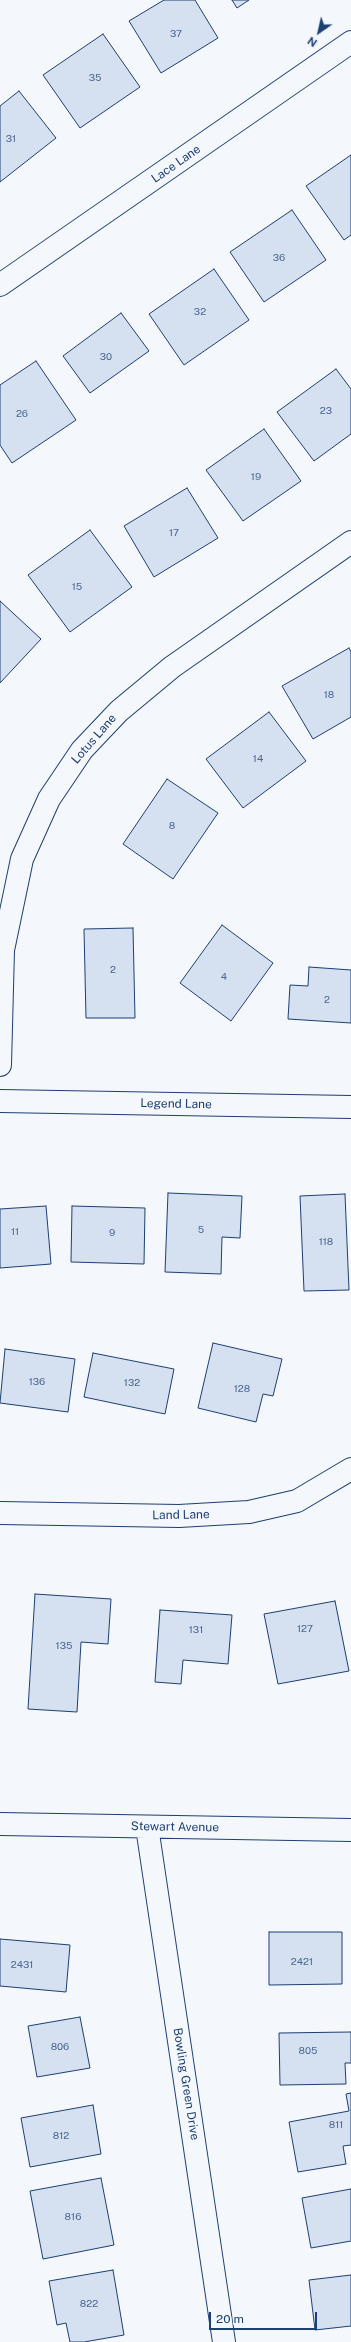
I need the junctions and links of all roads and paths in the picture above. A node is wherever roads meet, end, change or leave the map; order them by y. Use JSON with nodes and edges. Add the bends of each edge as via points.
{"nodes":[{"id":1,"x":351,"y":42,"type":"edge"},
{"id":2,"x":0,"y":285,"type":"edge"},
{"id":3,"x":351,"y":542,"type":"edge"},
{"id":4,"x":0,"y":1065,"type":"edge"},
{"id":5,"x":0,"y":1101,"type":"edge"},
{"id":6,"x":351,"y":1107,"type":"edge"},
{"id":7,"x":351,"y":1469,"type":"edge"},
{"id":8,"x":0,"y":1513,"type":"edge"},
{"id":9,"x":0,"y":1824,"type":"edge"},
{"id":10,"x":147,"y":1826,"type":"junction"},
{"id":11,"x":351,"y":1830,"type":"edge"},
{"id":12,"x":224,"y":2342,"type":"edge"}],
"edges":[{"from":1,"to":2,"type":"street","name":"Lace Lane"},
{"from":3,"to":4,"type":"street","name":"Lotus Lane","via":[[172,667],[119,711],[82,750],[49,799],[22,859],[4,950]]},
{"from":5,"to":6,"type":"street","name":"Legend Lane"},
{"from":7,"to":8,"type":"street","name":"Land Lane","via":[[297,1501],[249,1512],[179,1516]]},
{"from":9,"to":10,"type":"street","name":"Stewart Avenue"},
{"from":10,"to":11,"type":"street","name":"Stewart Avenue"},
{"from":10,"to":12,"type":"street","name":"Bowling Green Drive"}]}
